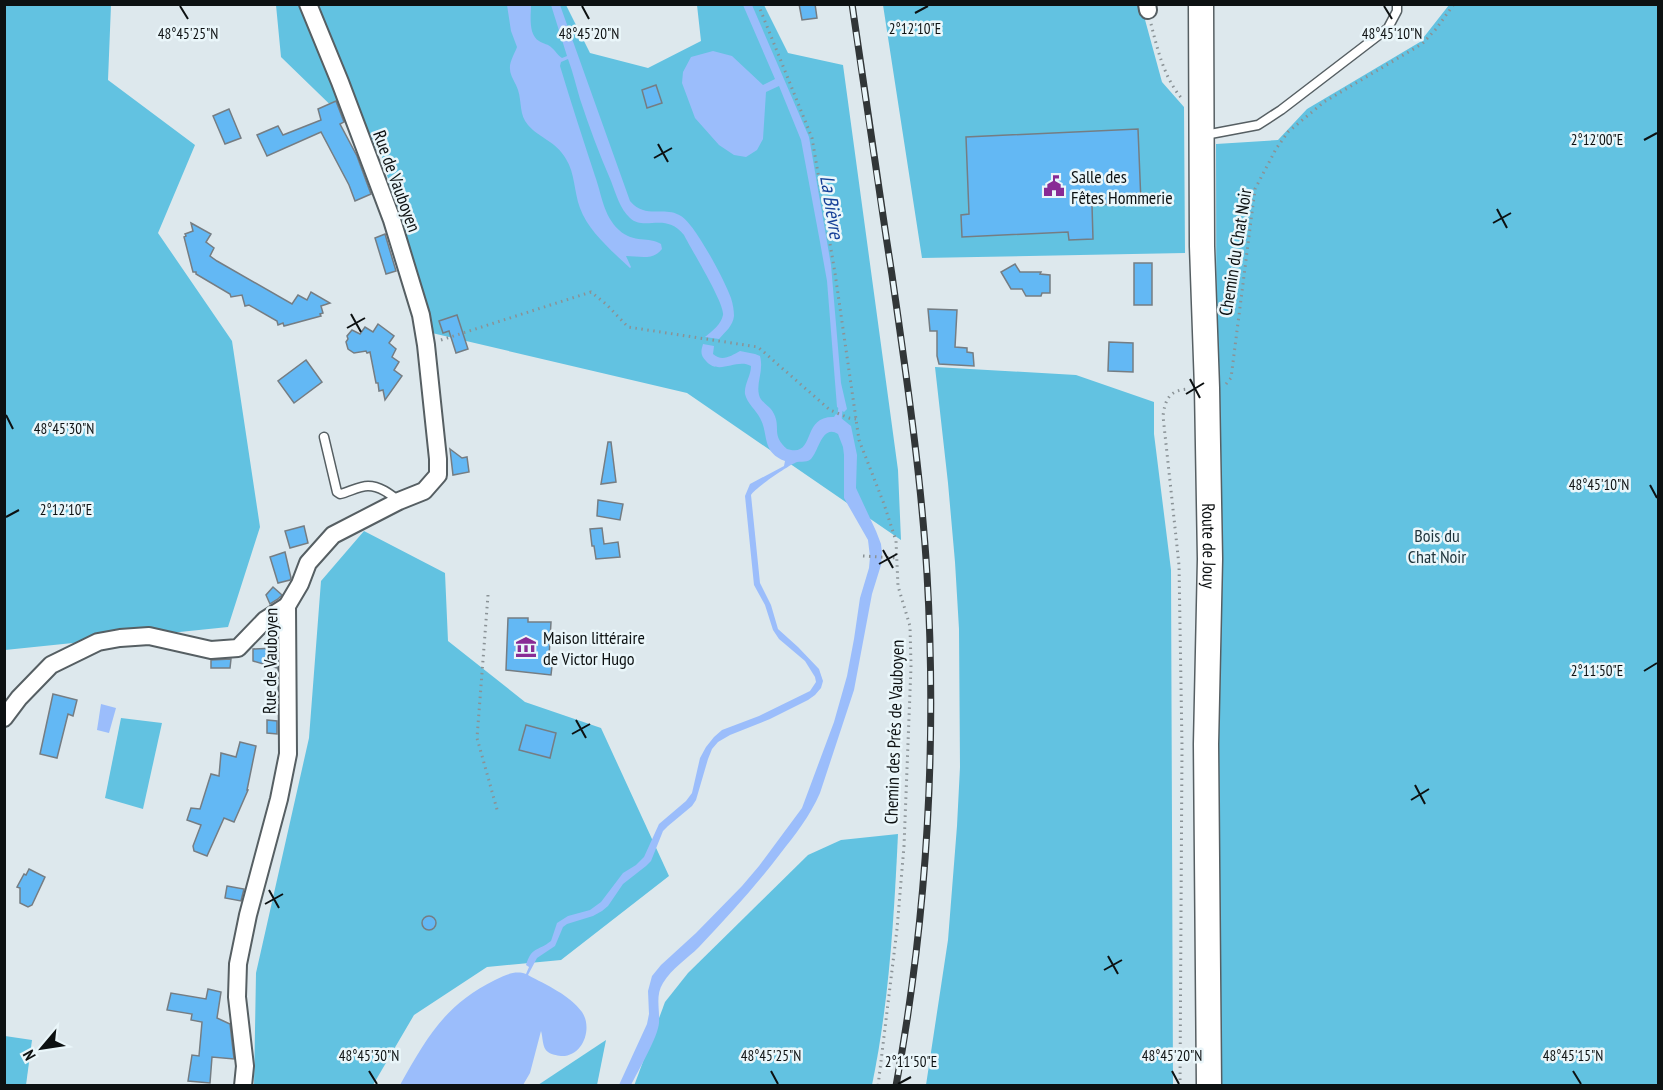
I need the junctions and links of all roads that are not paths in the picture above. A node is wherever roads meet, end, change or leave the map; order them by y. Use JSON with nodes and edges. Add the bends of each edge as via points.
{"nodes":[{"id":1,"x":308,"y":4,"type":"edge"},
{"id":2,"x":1202,"y":4,"type":"edge"},
{"id":3,"x":1397,"y":4,"type":"edge"},
{"id":4,"x":1202,"y":135,"type":"junction"},
{"id":5,"x":324,"y":437,"type":"dead end"},
{"id":6,"x":399,"y":501,"type":"junction"},
{"id":7,"x":287,"y":606,"type":"junction"},
{"id":8,"x":4,"y":718,"type":"edge"},
{"id":9,"x":243,"y":1086,"type":"edge"},
{"id":10,"x":1209,"y":1086,"type":"edge"}],
"edges":[{"from":1,"to":6,"type":"street","name":"Rue de Vauboyen","via":[[392,219],[421,315],[438,476],[424,491]]},
{"from":2,"to":4,"type":"main road","name":"Route de Jouy"},
{"from":3,"to":4,"type":"lane","via":[[1389,28],[1281,110],[1258,125]]},
{"from":4,"to":10,"type":"main road","name":"Route de Jouy","via":[[1210,559],[1206,744]]},
{"from":5,"to":6,"type":"lane","via":[[337,492],[368,486]]},
{"from":6,"to":7,"type":"street","name":"Rue de Vauboyen","via":[[333,535],[308,563]]},
{"from":7,"to":8,"type":"street","via":[[265,620],[238,648],[211,650],[149,636],[98,642],[51,665]]},
{"from":7,"to":9,"type":"street","name":"Rue de Vauboyen","via":[[288,754],[237,964]]}]}
